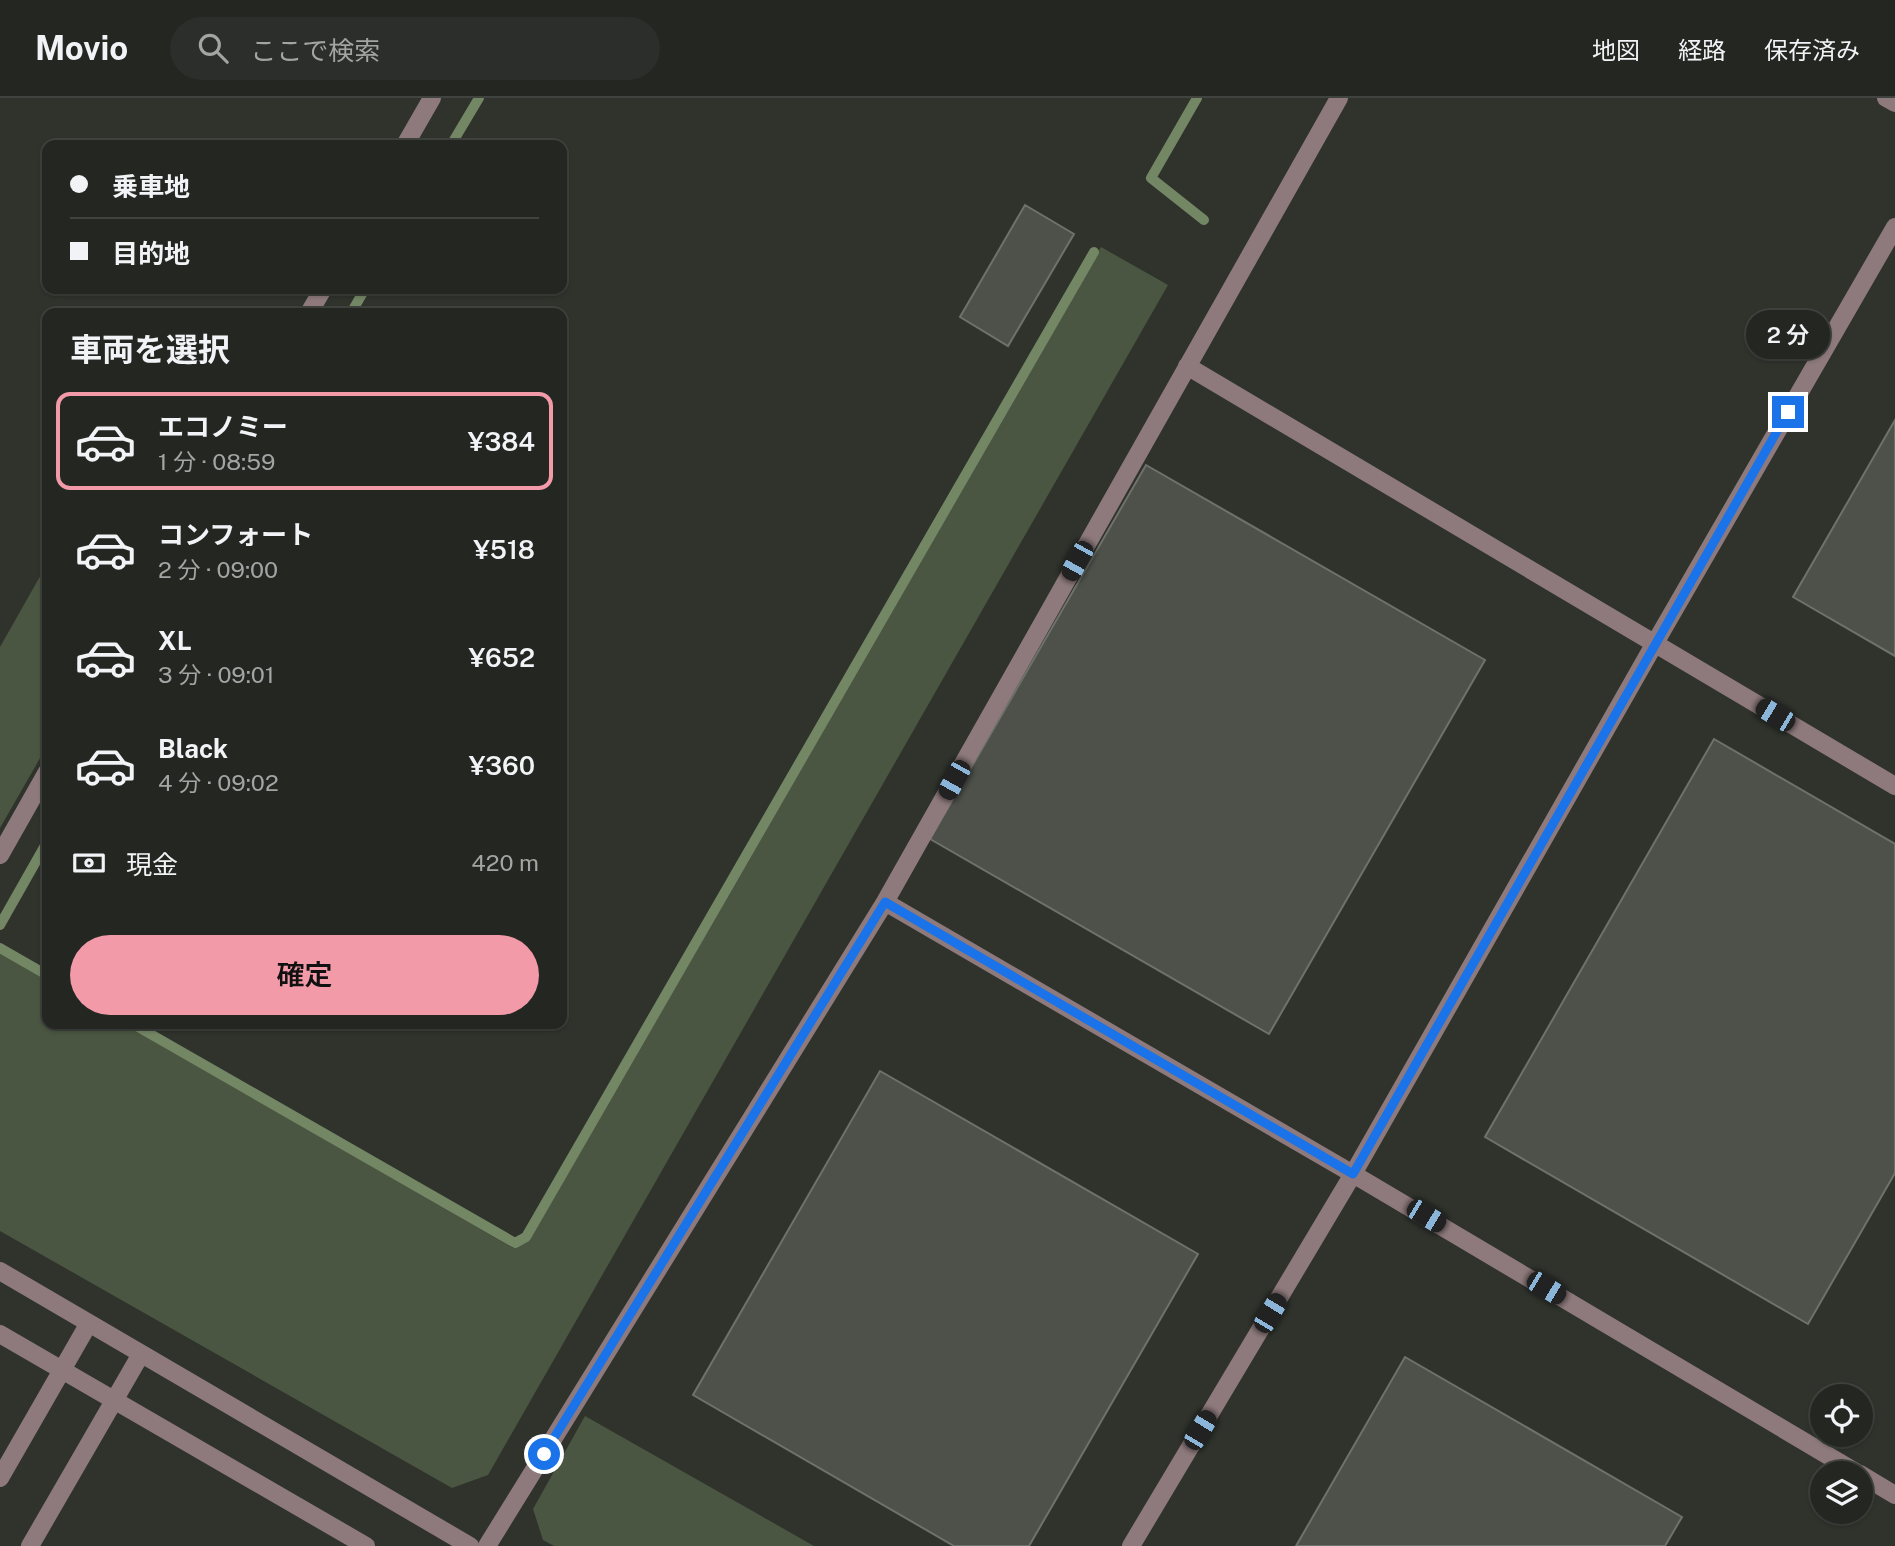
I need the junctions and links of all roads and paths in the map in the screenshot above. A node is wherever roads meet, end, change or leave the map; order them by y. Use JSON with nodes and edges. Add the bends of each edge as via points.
{"nodes":[{"id":1,"x":432,"y":98,"type":"edge"},
{"id":2,"x":1339,"y":98,"type":"edge"},
{"id":3,"x":1886,"y":98,"type":"edge"},
{"id":4,"x":1895,"y":103,"type":"edge"},
{"id":5,"x":408,"y":140,"type":"edge"},
{"id":6,"x":1895,"y":227,"type":"edge"},
{"id":7,"x":1187,"y":366,"type":"junction"},
{"id":8,"x":1655,"y":643,"type":"junction"},
{"id":9,"x":42,"y":781,"type":"edge"},
{"id":10,"x":1895,"y":786,"type":"edge"},
{"id":11,"x":0,"y":855,"type":"edge"},
{"id":12,"x":885,"y":902,"type":"junction"},
{"id":13,"x":1353,"y":1174,"type":"junction"},
{"id":14,"x":0,"y":1271,"type":"edge"},
{"id":15,"x":89,"y":1324,"type":"junction"},
{"id":16,"x":0,"y":1334,"type":"edge"},
{"id":17,"x":141,"y":1354,"type":"junction"},
{"id":18,"x":62,"y":1370,"type":"junction"},
{"id":19,"x":115,"y":1400,"type":"junction"},
{"id":20,"x":1838,"y":1461,"type":"edge"},
{"id":21,"x":0,"y":1478,"type":"edge"},
{"id":22,"x":1873,"y":1482,"type":"edge"},
{"id":23,"x":1895,"y":1495,"type":"edge"},
{"id":24,"x":30,"y":1546,"type":"edge"},
{"id":25,"x":366,"y":1546,"type":"edge"},
{"id":26,"x":470,"y":1546,"type":"edge"},
{"id":27,"x":487,"y":1546,"type":"edge"},
{"id":28,"x":1131,"y":1546,"type":"edge"}],
"edges":[{"from":1,"to":5,"type":"street"},
{"from":2,"to":7,"type":"street"},
{"from":3,"to":4,"type":"street"},
{"from":6,"to":8,"type":"street"},
{"from":7,"to":8,"type":"street"},
{"from":7,"to":12,"type":"street"},
{"from":8,"to":10,"type":"street"},
{"from":8,"to":13,"type":"street"},
{"from":9,"to":11,"type":"street"},
{"from":12,"to":13,"type":"street"},
{"from":12,"to":27,"type":"street"},
{"from":13,"to":20,"type":"street"},
{"from":13,"to":28,"type":"street"},
{"from":14,"to":15,"type":"street"},
{"from":15,"to":17,"type":"street"},
{"from":15,"to":18,"type":"street"},
{"from":16,"to":18,"type":"street"},
{"from":17,"to":19,"type":"street"},
{"from":17,"to":26,"type":"street"},
{"from":18,"to":19,"type":"street"},
{"from":18,"to":21,"type":"street"},
{"from":19,"to":24,"type":"street"},
{"from":19,"to":25,"type":"street"},
{"from":22,"to":23,"type":"street"}]}
